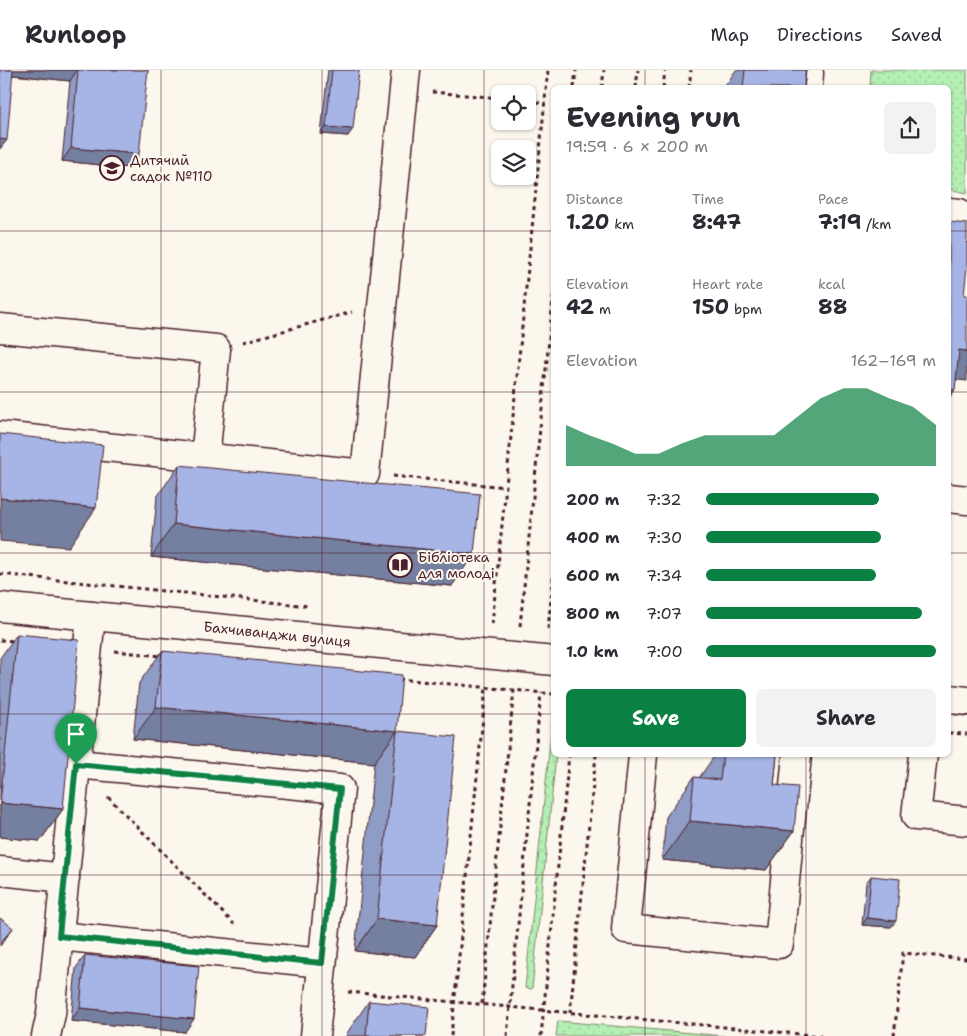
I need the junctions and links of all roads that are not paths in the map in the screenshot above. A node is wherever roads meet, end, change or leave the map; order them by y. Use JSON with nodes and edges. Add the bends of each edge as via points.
{"nodes":[{"id":1,"x":405,"y":79,"type":"edge"},
{"id":2,"x":951,"y":212,"type":"edge"},
{"id":3,"x":967,"y":228,"type":"edge"},
{"id":4,"x":0,"y":328,"type":"edge"},
{"id":5,"x":0,"y":436,"type":"edge"},
{"id":6,"x":205,"y":458,"type":"junction"},
{"id":7,"x":951,"y":498,"type":"edge"},
{"id":8,"x":967,"y":500,"type":"edge"},
{"id":9,"x":0,"y":607,"type":"edge"},
{"id":10,"x":91,"y":616,"type":"junction"},
{"id":11,"x":551,"y":661,"type":"edge"},
{"id":12,"x":951,"y":699,"type":"edge"},
{"id":13,"x":967,"y":701,"type":"edge"},
{"id":14,"x":643,"y":757,"type":"edge"},
{"id":15,"x":797,"y":757,"type":"edge"},
{"id":16,"x":923,"y":757,"type":"edge"},
{"id":17,"x":76,"y":764,"type":"junction"},
{"id":18,"x":967,"y":821,"type":"edge"},
{"id":19,"x":0,"y":871,"type":"edge"},
{"id":20,"x":65,"y":878,"type":"junction"},
{"id":21,"x":59,"y":936,"type":"junction"},
{"id":22,"x":322,"y":963,"type":"junction"},
{"id":23,"x":48,"y":1025,"type":"edge"},
{"id":24,"x":67,"y":1036,"type":"edge"},
{"id":25,"x":315,"y":1036,"type":"edge"}],
"edges":[{"from":1,"to":6,"type":"street","via":[[365,474]]},
{"from":2,"to":3,"type":"street","via":[[959,213]]},
{"from":4,"to":6,"type":"street","via":[[216,349]]},
{"from":5,"to":6,"type":"street"},
{"from":7,"to":8,"type":"street"},
{"from":9,"to":10,"type":"street","name":"Бахчиванджи вулиця"},
{"from":10,"to":11,"type":"street","name":"Бахчиванджи вулиця"},
{"from":10,"to":17,"type":"street"},
{"from":12,"to":13,"type":"street"},
{"from":14,"to":15,"type":"street","via":[[626,929],[779,944]]},
{"from":16,"to":18,"type":"street","via":[[916,816]]},
{"from":17,"to":20,"type":"street"},
{"from":17,"to":22,"type":"street","via":[[340,789]]},
{"from":19,"to":20,"type":"street"},
{"from":20,"to":21,"type":"street"},
{"from":21,"to":22,"type":"street"},
{"from":21,"to":23,"type":"street"},
{"from":22,"to":25,"type":"street"},
{"from":23,"to":24,"type":"street"}]}
